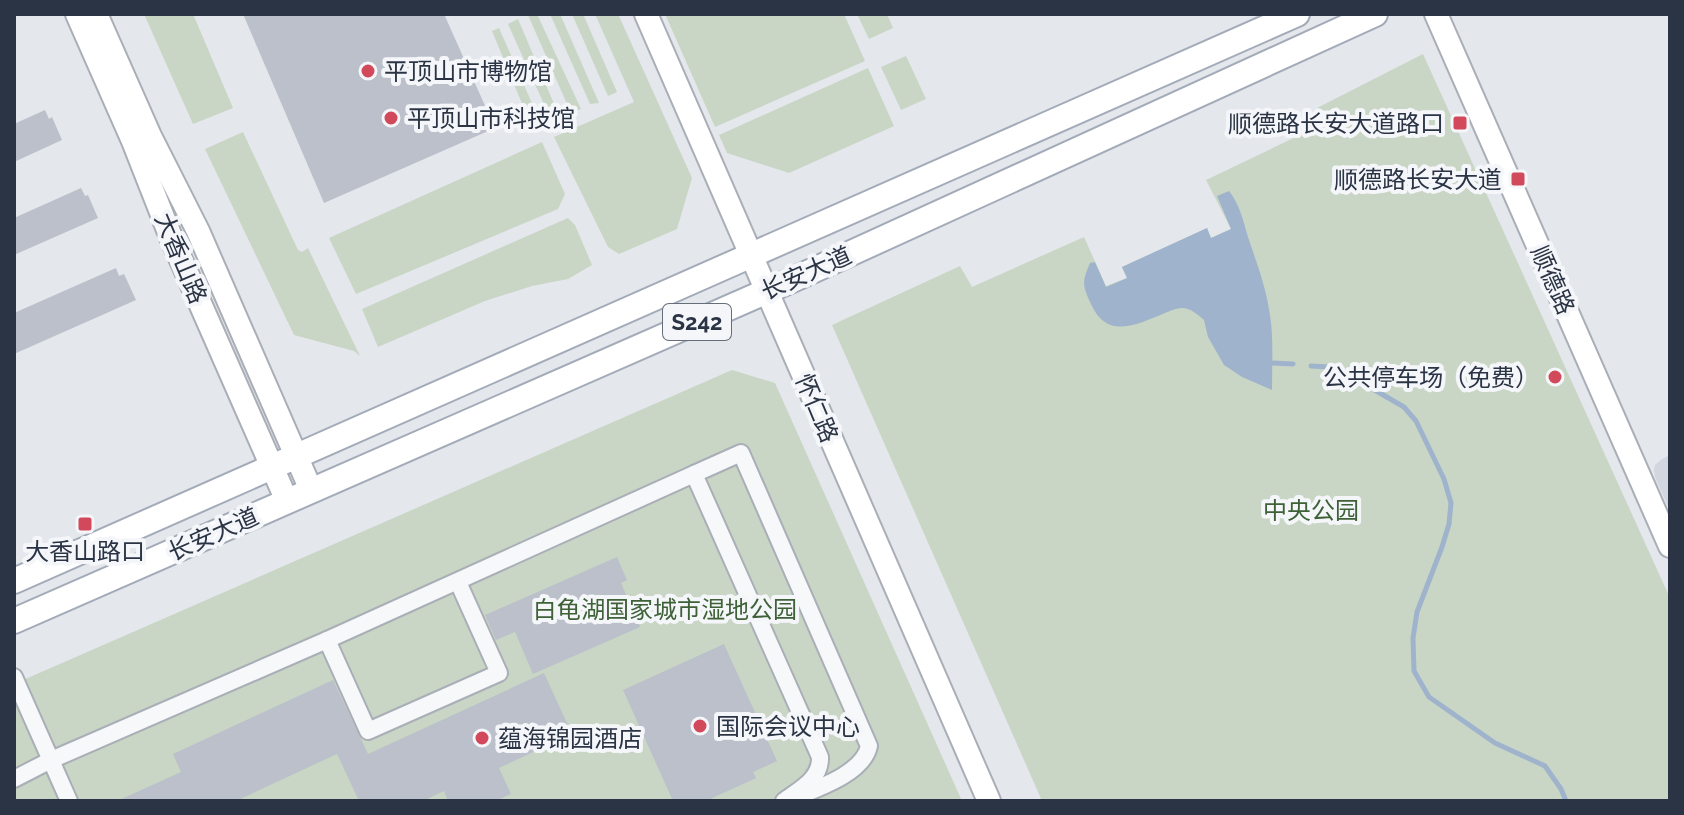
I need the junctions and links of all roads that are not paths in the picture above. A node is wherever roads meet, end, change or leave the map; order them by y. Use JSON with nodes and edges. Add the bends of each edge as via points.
{"nodes":[{"id":1,"x":77,"y":14,"type":"edge"},
{"id":2,"x":96,"y":14,"type":"edge"},
{"id":3,"x":646,"y":14,"type":"edge"},
{"id":4,"x":1297,"y":14,"type":"edge"},
{"id":5,"x":1375,"y":14,"type":"edge"},
{"id":6,"x":1436,"y":14,"type":"edge"},
{"id":7,"x":752,"y":256,"type":"junction"},
{"id":8,"x":767,"y":291,"type":"junction"},
{"id":9,"x":297,"y":456,"type":"junction"},
{"id":10,"x":272,"y":467,"type":"junction"},
{"id":11,"x":694,"y":474,"type":"junction"},
{"id":12,"x":311,"y":490,"type":"junction"},
{"id":13,"x":287,"y":501,"type":"junction"},
{"id":14,"x":1670,"y":546,"type":"edge"},
{"id":15,"x":14,"y":581,"type":"edge"},
{"id":16,"x":458,"y":582,"type":"junction"},
{"id":17,"x":14,"y":621,"type":"edge"},
{"id":18,"x":327,"y":640,"type":"junction"},
{"id":19,"x":14,"y":677,"type":"edge"},
{"id":20,"x":51,"y":760,"type":"junction"},
{"id":21,"x":14,"y":779,"type":"edge"},
{"id":22,"x":69,"y":801,"type":"edge"},
{"id":23,"x":785,"y":801,"type":"edge"},
{"id":24,"x":989,"y":801,"type":"edge"}],
"edges":[{"from":1,"to":10,"type":"street","name":"大香山路"},
{"from":2,"to":9,"type":"street","name":"大香山路"},
{"from":3,"to":7,"type":"street","name":"怀仁路"},
{"from":4,"to":7,"type":"main road","name":"长安大道","number":"S242"},
{"from":5,"to":8,"type":"main road","name":"长安大道","number":"S242"},
{"from":6,"to":14,"type":"street","name":"顺德路"},
{"from":7,"to":8,"type":"street","name":"怀仁路"},
{"from":7,"to":9,"type":"main road","name":"长安大道","number":"S242"},
{"from":8,"to":12,"type":"main road","name":"长安大道","number":"S242"},
{"from":8,"to":24,"type":"street","name":"怀仁路"},
{"from":9,"to":10,"type":"main road","name":"长安大道","number":"S242"},
{"from":9,"to":12,"type":"street","name":"大香山路"},
{"from":10,"to":13,"type":"street","name":"大香山路"},
{"from":10,"to":15,"type":"main road","name":"长安大道","number":"S242"},
{"from":11,"to":16,"type":"street"},
{"from":11,"to":23,"type":"street","via":[[820,757],[812,780]]},
{"from":11,"to":23,"type":"street","via":[[741,453],[869,746],[852,771]]},
{"from":12,"to":13,"type":"main road","name":"长安大道","number":"S242"},
{"from":13,"to":17,"type":"main road","name":"长安大道","number":"S242"},
{"from":16,"to":18,"type":"street"},
{"from":16,"to":18,"type":"street","via":[[499,673],[368,731]]},
{"from":18,"to":20,"type":"street"},
{"from":19,"to":20,"type":"street"},
{"from":20,"to":21,"type":"street"},
{"from":20,"to":22,"type":"street"}]}
